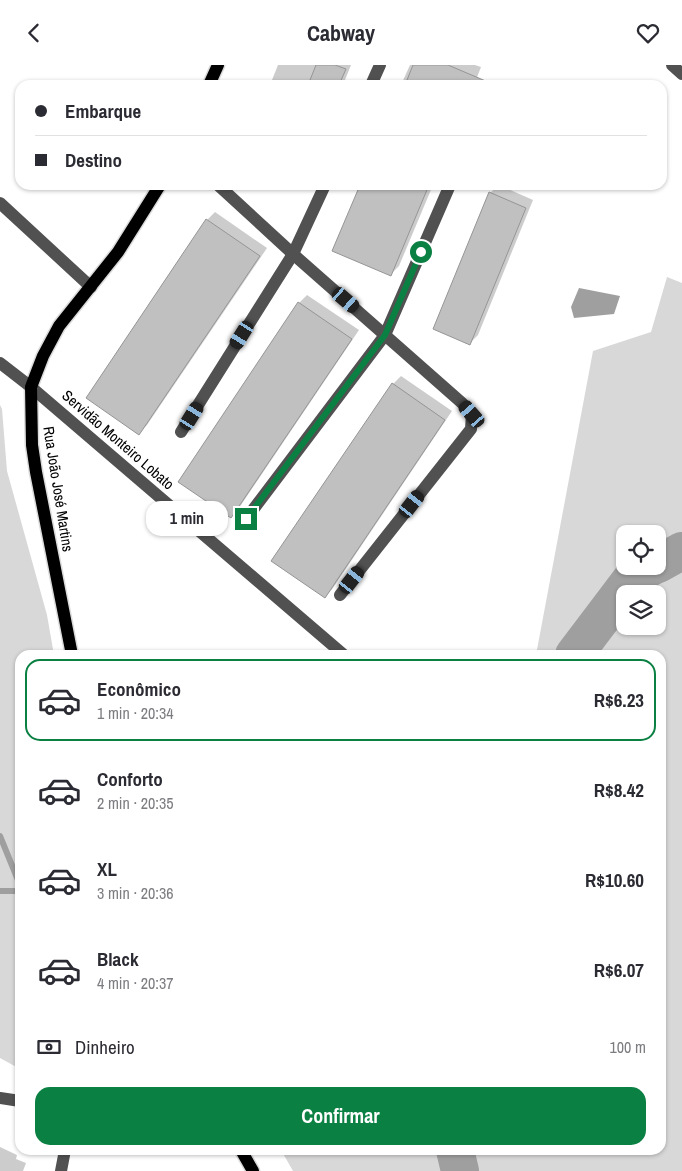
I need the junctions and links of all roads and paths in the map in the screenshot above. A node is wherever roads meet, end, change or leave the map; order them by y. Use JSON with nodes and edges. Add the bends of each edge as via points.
{"nodes":[{"id":1,"x":218,"y":65,"type":"edge"},
{"id":2,"x":380,"y":65,"type":"edge"},
{"id":3,"x":672,"y":65,"type":"edge"},
{"id":4,"x":682,"y":74,"type":"edge"},
{"id":5,"x":211,"y":80,"type":"edge"},
{"id":6,"x":373,"y":80,"type":"edge"},
{"id":7,"x":157,"y":190,"type":"edge"},
{"id":8,"x":223,"y":190,"type":"edge"},
{"id":9,"x":323,"y":190,"type":"edge"},
{"id":10,"x":448,"y":190,"type":"edge"},
{"id":11,"x":0,"y":203,"type":"edge"},
{"id":12,"x":293,"y":254,"type":"junction"},
{"id":13,"x":90,"y":287,"type":"junction"},
{"id":14,"x":385,"y":335,"type":"junction"},
{"id":15,"x":0,"y":363,"type":"edge"},
{"id":16,"x":31,"y":387,"type":"junction"},
{"id":17,"x":181,"y":432,"type":"dead end"},
{"id":18,"x":246,"y":519,"type":"dead end"},
{"id":19,"x":340,"y":595,"type":"dead end"},
{"id":20,"x":71,"y":650,"type":"edge"},
{"id":21,"x":338,"y":650,"type":"edge"},
{"id":22,"x":0,"y":1098,"type":"edge"},
{"id":23,"x":15,"y":1100,"type":"edge"},
{"id":24,"x":64,"y":1155,"type":"edge"},
{"id":25,"x":243,"y":1155,"type":"edge"},
{"id":26,"x":61,"y":1171,"type":"edge"},
{"id":27,"x":253,"y":1171,"type":"edge"}],
"edges":[{"from":1,"to":5,"type":"main road"},
{"from":2,"to":6,"type":"street"},
{"from":3,"to":4,"type":"street"},
{"from":7,"to":13,"type":"main road","name":"Rua João José Martins","via":[[118,252]]},
{"from":8,"to":12,"type":"street"},
{"from":9,"to":12,"type":"street"},
{"from":10,"to":14,"type":"street"},
{"from":11,"to":13,"type":"street"},
{"from":12,"to":14,"type":"street"},
{"from":12,"to":17,"type":"street"},
{"from":13,"to":16,"type":"main road","name":"Rua João José Martins","via":[[50,341]]},
{"from":14,"to":18,"type":"street"},
{"from":14,"to":19,"type":"street","via":[[462,403],[472,414],[471,429]]},
{"from":15,"to":16,"type":"street","name":"Servidão Monteiro Lobato"},
{"from":16,"to":20,"type":"main road","name":"Rua João José Martins","via":[[36,472]]},
{"from":16,"to":21,"type":"street","name":"Servidão Monteiro Lobato"},
{"from":22,"to":23,"type":"street"},
{"from":24,"to":26,"type":"street"},
{"from":25,"to":27,"type":"main road"}]}
